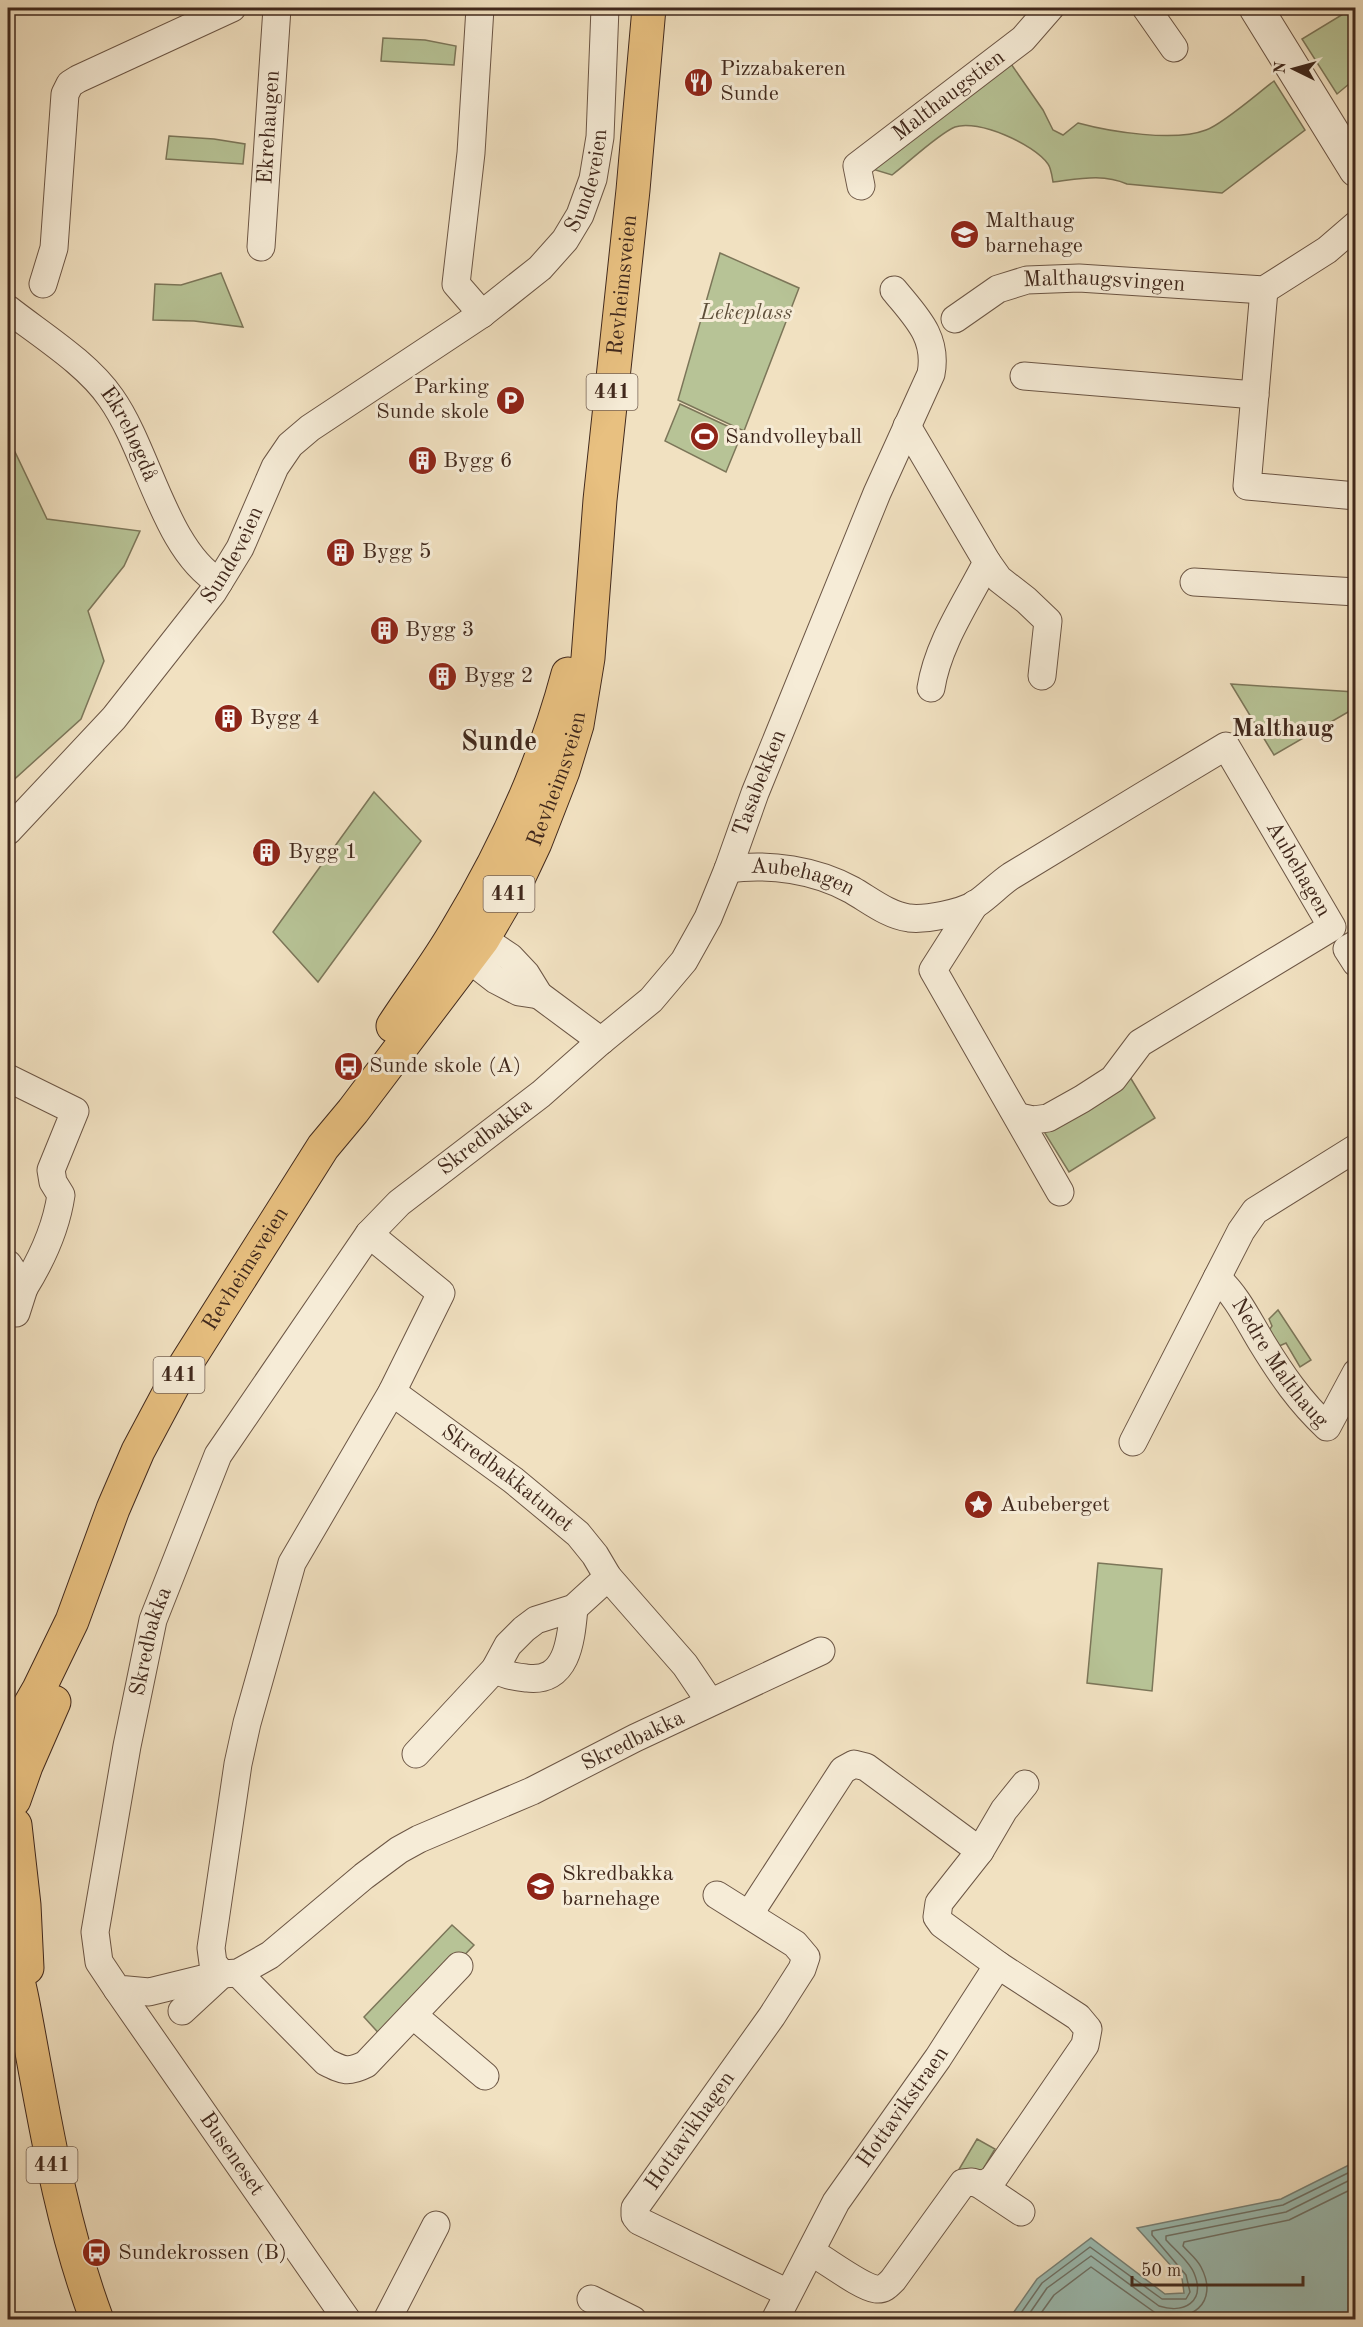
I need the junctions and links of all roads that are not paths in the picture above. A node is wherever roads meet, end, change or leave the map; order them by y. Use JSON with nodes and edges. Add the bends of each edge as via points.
{"nodes":[{"id":1,"x":232,"y":8,"type":"edge"},
{"id":2,"x":277,"y":8,"type":"edge"},
{"id":3,"x":480,"y":8,"type":"edge"},
{"id":4,"x":605,"y":8,"type":"edge"},
{"id":5,"x":649,"y":8,"type":"edge"},
{"id":6,"x":662,"y":8,"type":"edge"},
{"id":7,"x":1050,"y":8,"type":"edge"},
{"id":8,"x":1146,"y":8,"type":"edge"},
{"id":9,"x":1256,"y":8,"type":"edge"},
{"id":10,"x":1174,"y":48,"type":"dead end"},
{"id":11,"x":1356,"y":170,"type":"edge"},
{"id":12,"x":861,"y":186,"type":"dead end"},
{"id":13,"x":633,"y":190,"type":"junction"},
{"id":14,"x":1356,"y":225,"type":"edge"},
{"id":15,"x":261,"y":246,"type":"dead end"},
{"id":16,"x":43,"y":284,"type":"dead end"},
{"id":17,"x":894,"y":290,"type":"dead end"},
{"id":18,"x":1264,"y":290,"type":"junction"},
{"id":19,"x":8,"y":309,"type":"edge"},
{"id":20,"x":482,"y":314,"type":"junction"},
{"id":21,"x":955,"y":319,"type":"dead end"},
{"id":22,"x":1024,"y":376,"type":"dead end"},
{"id":23,"x":1255,"y":395,"type":"junction"},
{"id":24,"x":907,"y":426,"type":"junction"},
{"id":25,"x":1356,"y":496,"type":"edge"},
{"id":26,"x":987,"y":562,"type":"junction"},
{"id":27,"x":219,"y":582,"type":"junction"},
{"id":28,"x":1194,"y":582,"type":"dead end"},
{"id":29,"x":1356,"y":592,"type":"edge"},
{"id":30,"x":1042,"y":676,"type":"dead end"},
{"id":31,"x":932,"y":688,"type":"dead end"},
{"id":32,"x":8,"y":831,"type":"edge"},
{"id":33,"x":728,"y":869,"type":"junction"},
{"id":34,"x":975,"y":904,"type":"junction"},
{"id":35,"x":469,"y":944,"type":"junction"},
{"id":36,"x":1356,"y":944,"type":"edge"},
{"id":37,"x":1356,"y":963,"type":"edge"},
{"id":38,"x":601,"y":1041,"type":"junction"},
{"id":39,"x":8,"y":1078,"type":"edge"},
{"id":40,"x":1019,"y":1117,"type":"junction"},
{"id":41,"x":1356,"y":1148,"type":"edge"},
{"id":42,"x":1060,"y":1191,"type":"dead end"},
{"id":43,"x":369,"y":1234,"type":"junction"},
{"id":44,"x":8,"y":1264,"type":"edge"},
{"id":45,"x":1217,"y":1278,"type":"junction"},
{"id":46,"x":1356,"y":1373,"type":"edge"},
{"id":47,"x":392,"y":1392,"type":"junction"},
{"id":48,"x":1133,"y":1442,"type":"dead end"},
{"id":49,"x":608,"y":1578,"type":"junction"},
{"id":50,"x":574,"y":1608,"type":"junction"},
{"id":51,"x":72,"y":1621,"type":"junction"},
{"id":52,"x":821,"y":1651,"type":"dead end"},
{"id":53,"x":495,"y":1669,"type":"junction"},
{"id":54,"x":710,"y":1702,"type":"junction"},
{"id":55,"x":8,"y":1743,"type":"edge"},
{"id":56,"x":416,"y":1754,"type":"dead end"},
{"id":57,"x":1025,"y":1784,"type":"dead end"},
{"id":58,"x":11,"y":1813,"type":"edge"},
{"id":59,"x":980,"y":1851,"type":"junction"},
{"id":60,"x":717,"y":1895,"type":"dead end"},
{"id":61,"x":755,"y":1918,"type":"junction"},
{"id":62,"x":8,"y":1938,"type":"edge"},
{"id":63,"x":998,"y":1965,"type":"junction"},
{"id":64,"x":459,"y":1966,"type":"dead end"},
{"id":65,"x":230,"y":1974,"type":"junction"},
{"id":66,"x":117,"y":1989,"type":"junction"},
{"id":67,"x":24,"y":2006,"type":"junction"},
{"id":68,"x":182,"y":2011,"type":"dead end"},
{"id":69,"x":413,"y":2015,"type":"junction"},
{"id":70,"x":485,"y":2076,"type":"dead end"},
{"id":71,"x":979,"y":2184,"type":"junction"},
{"id":72,"x":1021,"y":2212,"type":"dead end"},
{"id":73,"x":436,"y":2225,"type":"dead end"},
{"id":74,"x":811,"y":2252,"type":"junction"},
{"id":75,"x":788,"y":2293,"type":"junction"},
{"id":76,"x":591,"y":2299,"type":"dead end"},
{"id":77,"x":97,"y":2319,"type":"edge"},
{"id":78,"x":347,"y":2319,"type":"edge"},
{"id":79,"x":387,"y":2319,"type":"edge"},
{"id":80,"x":633,"y":2319,"type":"edge"},
{"id":81,"x":775,"y":2319,"type":"edge"}],
"edges":[{"from":1,"to":16,"type":"street","via":[[70,84],[65,94],[54,248]]},
{"from":2,"to":15,"type":"street","name":"Ekrehaugen"},
{"from":3,"to":20,"type":"street","via":[[471,153],[456,284]]},
{"from":4,"to":20,"type":"street","name":"Sundeveien","via":[[600,137],[593,179],[580,214],[565,240],[540,268]]},
{"from":5,"to":13,"type":"main road","name":"Revheimsveien","number":"441"},
{"from":6,"to":13,"type":"main road","name":"Revheimsveien","number":"441"},
{"from":7,"to":12,"type":"street","name":"Malthaugstien","via":[[1023,39],[857,166]]},
{"from":8,"to":10,"type":"street"},
{"from":9,"to":11,"type":"street"},
{"from":13,"to":35,"type":"main road","name":"Revheimsveien","number":"441","via":[[584,691],[577,725],[563,771],[518,879]]},
{"from":14,"to":18,"type":"street","via":[[1327,250]]},
{"from":17,"to":24,"type":"street","name":"Tasabekken","via":[[928,335],[934,358],[931,374]]},
{"from":18,"to":21,"type":"street","name":"Malthaugsvingen","via":[[1079,278],[1027,280],[998,289]]},
{"from":18,"to":23,"type":"street"},
{"from":19,"to":27,"type":"street","name":"Ekrehøgdå","via":[[96,379],[113,400],[178,540],[205,574]]},
{"from":20,"to":27,"type":"street","name":"Sundeveien","via":[[290,445],[275,466],[240,548]]},
{"from":22,"to":23,"type":"street"},
{"from":23,"to":25,"type":"street","via":[[1247,486]]},
{"from":24,"to":26,"type":"street"},
{"from":24,"to":33,"type":"street","name":"Tasabekken","via":[[755,793]]},
{"from":26,"to":30,"type":"street","via":[[999,579],[1048,621]]},
{"from":26,"to":31,"type":"street","via":[[951,632],[934,672]]},
{"from":27,"to":32,"type":"street","name":"Sundeveien","via":[[114,718]]},
{"from":28,"to":29,"type":"street"},
{"from":33,"to":34,"type":"street","name":"Aubehagen","via":[[768,866],[818,878],[849,889],[892,914],[911,918],[935,917]]},
{"from":33,"to":38,"type":"street","name":"Tasabekken","via":[[708,918],[684,961],[651,1000]]},
{"from":34,"to":40,"type":"street","name":"Aubehagen","via":[[933,970]]},
{"from":34,"to":40,"type":"street","name":"Aubehagen","via":[[1001,882],[1226,746],[1332,927],[1140,1043],[1113,1079],[1082,1099],[1048,1118]]},
{"from":35,"to":38,"type":"street","via":[[496,980],[519,992],[539,995]]},
{"from":35,"to":51,"type":"main road","name":"Revheimsveien","number":"441","via":[[353,1111],[323,1147],[160,1408],[113,1509]]},
{"from":36,"to":37,"type":"street","via":[[1347,949]]},
{"from":38,"to":43,"type":"street","name":"Skredbakka","via":[[533,1101],[399,1203]]},
{"from":39,"to":44,"type":"street","via":[[75,1111],[51,1170],[61,1195],[59,1210],[40,1263],[20,1300]]},
{"from":40,"to":42,"type":"street","name":"Aubehagen"},
{"from":41,"to":45,"type":"street","name":"Nedre Malthaug","via":[[1255,1212]]},
{"from":43,"to":47,"type":"street","via":[[441,1293]]},
{"from":43,"to":66,"type":"street","name":"Skredbakka","via":[[218,1455],[153,1620],[95,1932],[99,1962]]},
{"from":45,"to":46,"type":"street","name":"Nedre Malthaug","via":[[1230,1290],[1304,1406],[1327,1427]]},
{"from":45,"to":48,"type":"street","name":"Nedre Malthaug"},
{"from":47,"to":49,"type":"street","name":"Skredbakkatunet","via":[[548,1507],[578,1534]]},
{"from":47,"to":65,"type":"street","via":[[292,1563],[247,1723],[211,1948],[213,1963]]},
{"from":49,"to":50,"type":"street"},
{"from":49,"to":54,"type":"street","name":"Skredbakkatunet","via":[[685,1665]]},
{"from":50,"to":53,"type":"street","via":[[530,1624],[508,1645]]},
{"from":50,"to":53,"type":"street","via":[[566,1656],[551,1674],[534,1679],[503,1675]]},
{"from":51,"to":55,"type":"main road","name":"Revheimsveien","number":"441"},
{"from":51,"to":58,"type":"main road","name":"Revheimsveien","number":"441","via":[[57,1693]]},
{"from":52,"to":54,"type":"street","name":"Skredbakka"},
{"from":53,"to":56,"type":"street"},
{"from":54,"to":65,"type":"street","name":"Skredbakka","via":[[532,1791],[399,1850],[270,1955]]},
{"from":57,"to":59,"type":"street"},
{"from":58,"to":67,"type":"main road","name":"Revheimsveien","number":"441","via":[[24,1905]]},
{"from":59,"to":61,"type":"street","via":[[866,1767],[854,1764],[843,1770],[753,1907]]},
{"from":59,"to":63,"type":"street","via":[[939,1903],[937,1917]]},
{"from":60,"to":61,"type":"street","name":"Hottavikhagen"},
{"from":61,"to":75,"type":"street","name":"Hottavikhagen","via":[[795,1944],[806,1957],[802,1969],[635,2208],[635,2216]]},
{"from":62,"to":67,"type":"main road","name":"Revheimsveien","number":"441"},
{"from":63,"to":71,"type":"street","via":[[1078,2017],[1088,2029],[1084,2045],[993,2179]]},
{"from":63,"to":74,"type":"street","name":"Hottavikstraen","via":[[836,2202]]},
{"from":64,"to":69,"type":"street"},
{"from":65,"to":66,"type":"street","name":"Skredbakka","via":[[149,1992]]},
{"from":65,"to":68,"type":"street","name":"Skredbakka"},
{"from":65,"to":69,"type":"street","via":[[326,2062],[342,2070],[353,2071],[366,2064]]},
{"from":66,"to":78,"type":"street","name":"Buseneset"},
{"from":67,"to":77,"type":"main road","name":"Revheimsveien","number":"441","via":[[56,2181]]},
{"from":69,"to":70,"type":"street"},
{"from":71,"to":72,"type":"street"},
{"from":71,"to":74,"type":"street","via":[[963,2182],[956,2189],[886,2287],[866,2285]]},
{"from":73,"to":79,"type":"street"},
{"from":74,"to":75,"type":"street","name":"Hottavikstraen"},
{"from":75,"to":81,"type":"street","name":"Hottavikstraen"},
{"from":76,"to":80,"type":"street"}]}
